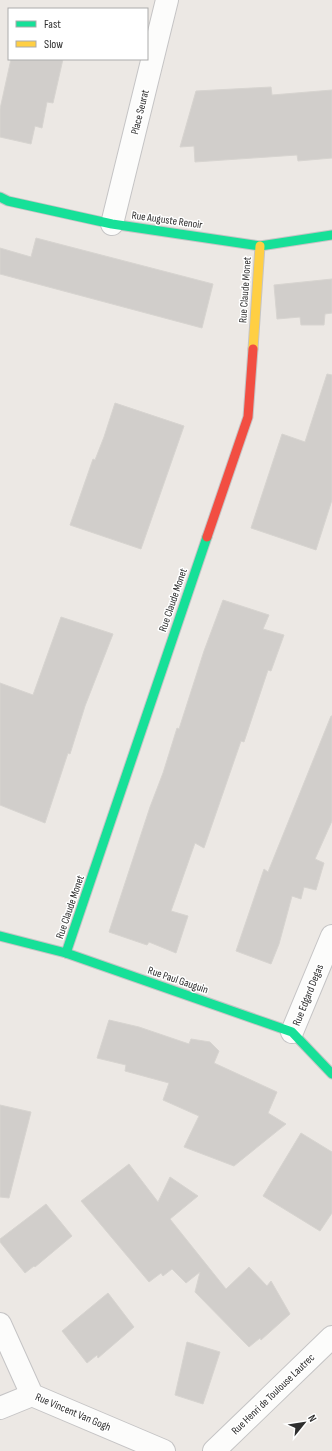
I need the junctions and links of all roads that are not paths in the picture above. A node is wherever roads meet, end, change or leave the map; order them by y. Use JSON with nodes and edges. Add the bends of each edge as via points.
{"nodes":[{"id":1,"x":167,"y":0,"type":"edge"},
{"id":2,"x":0,"y":198,"type":"edge"},
{"id":3,"x":112,"y":224,"type":"junction"},
{"id":4,"x":332,"y":235,"type":"edge"},
{"id":5,"x":260,"y":246,"type":"junction"},
{"id":6,"x":0,"y":936,"type":"edge"},
{"id":7,"x":332,"y":936,"type":"edge"},
{"id":8,"x":66,"y":953,"type":"junction"},
{"id":9,"x":292,"y":1032,"type":"junction"},
{"id":10,"x":332,"y":1074,"type":"edge"},
{"id":11,"x":0,"y":1324,"type":"edge"},
{"id":12,"x":332,"y":1337,"type":"edge"},
{"id":13,"x":32,"y":1395,"type":"junction"},
{"id":14,"x":0,"y":1408,"type":"edge"},
{"id":15,"x":164,"y":1451,"type":"edge"},
{"id":16,"x":214,"y":1451,"type":"edge"}],
"edges":[{"from":1,"to":3,"type":"street","name":"Place Seurat"},
{"from":2,"to":3,"type":"street","name":"Rue Auguste Renoir"},
{"from":3,"to":5,"type":"street","name":"Rue Auguste Renoir"},
{"from":4,"to":5,"type":"street","name":"Rue Auguste Renoir"},
{"from":5,"to":8,"type":"street","name":"Rue Claude Monet","via":[[248,417]]},
{"from":6,"to":8,"type":"street","name":"Rue Paul Gauguin"},
{"from":7,"to":9,"type":"street","name":"Rue Edgard Degas"},
{"from":8,"to":9,"type":"street","name":"Rue Paul Gauguin"},
{"from":9,"to":10,"type":"street","name":"Rue Paul Gauguin"},
{"from":11,"to":13,"type":"street","name":"Rue Vincent Van Gogh"},
{"from":12,"to":16,"type":"street","name":"Rue Henri de Toulouse Lautrec"},
{"from":13,"to":14,"type":"street"},
{"from":13,"to":15,"type":"street","name":"Rue Vincent Van Gogh"}]}
